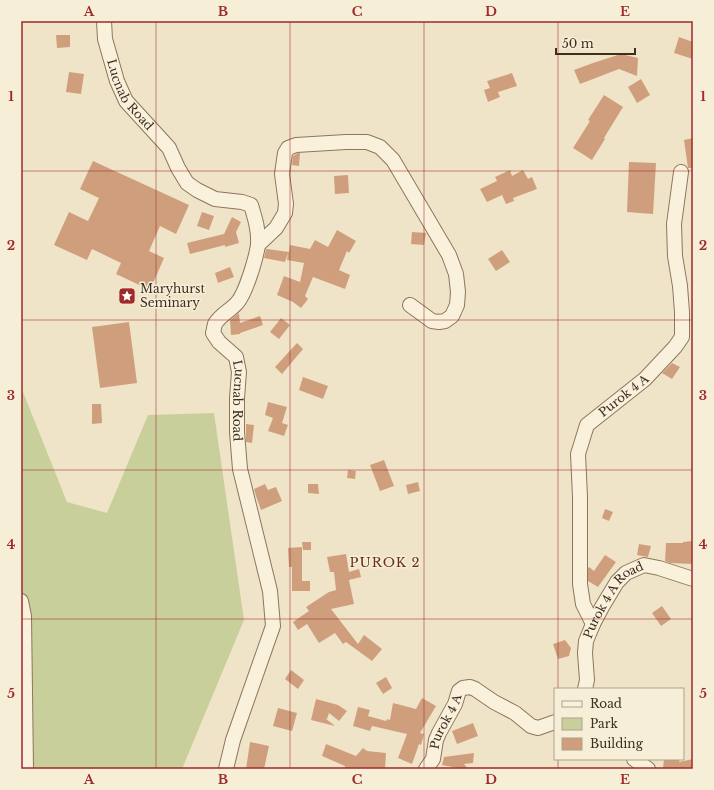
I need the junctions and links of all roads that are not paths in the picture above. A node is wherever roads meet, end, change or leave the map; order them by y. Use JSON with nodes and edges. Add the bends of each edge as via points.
{"nodes":[{"id":1,"x":104,"y":21,"type":"edge"},
{"id":2,"x":681,"y":172,"type":"dead end"},
{"id":3,"x":258,"y":245,"type":"junction"},
{"id":4,"x":410,"y":305,"type":"dead end"},
{"id":5,"x":693,"y":579,"type":"edge"},
{"id":6,"x":21,"y":602,"type":"edge"},
{"id":7,"x":593,"y":624,"type":"junction"},
{"id":8,"x":585,"y":688,"type":"edge"},
{"id":9,"x":554,"y":722,"type":"edge"},
{"id":10,"x":538,"y":728,"type":"junction"},
{"id":11,"x":554,"y":733,"type":"edge"},
{"id":12,"x":635,"y":760,"type":"edge"},
{"id":13,"x":26,"y":769,"type":"edge"},
{"id":14,"x":226,"y":769,"type":"edge"},
{"id":15,"x":426,"y":769,"type":"edge"},
{"id":16,"x":648,"y":769,"type":"edge"}],
"edges":[{"from":1,"to":3,"type":"street","name":"Lucnab Road","via":[[104,39],[117,82],[126,101],[169,148],[187,182],[215,199],[242,202],[251,206]]},
{"from":2,"to":7,"type":"street","name":"Purok 4 A","via":[[674,224],[682,337],[645,379],[587,425],[578,454],[580,584],[583,604]]},
{"from":3,"to":4,"type":"street","via":[[276,228],[285,213],[282,174],[284,153],[288,148],[296,145],[346,142],[367,142],[380,147],[393,160],[450,255],[456,274],[457,305],[452,316],[445,321],[432,320]]},
{"from":3,"to":14,"type":"street","name":"Lucnab Road","via":[[246,289],[238,303],[216,323],[213,333],[236,357],[239,372],[237,432],[240,469],[270,591],[272,626],[233,740]]},
{"from":5,"to":7,"type":"street","name":"Purok 4 A Road","via":[[644,566],[626,573],[617,582]]},
{"from":6,"to":13,"type":"street","via":[[24,616]]},
{"from":7,"to":8,"type":"street","name":"Purok 4 A Road","via":[[586,641]]},
{"from":9,"to":10,"type":"street"},
{"from":10,"to":11,"type":"street"},
{"from":10,"to":15,"type":"street","name":"Purok 4 A","via":[[470,686],[463,688],[459,691],[439,733],[433,759]]},
{"from":12,"to":16,"type":"street"}]}
